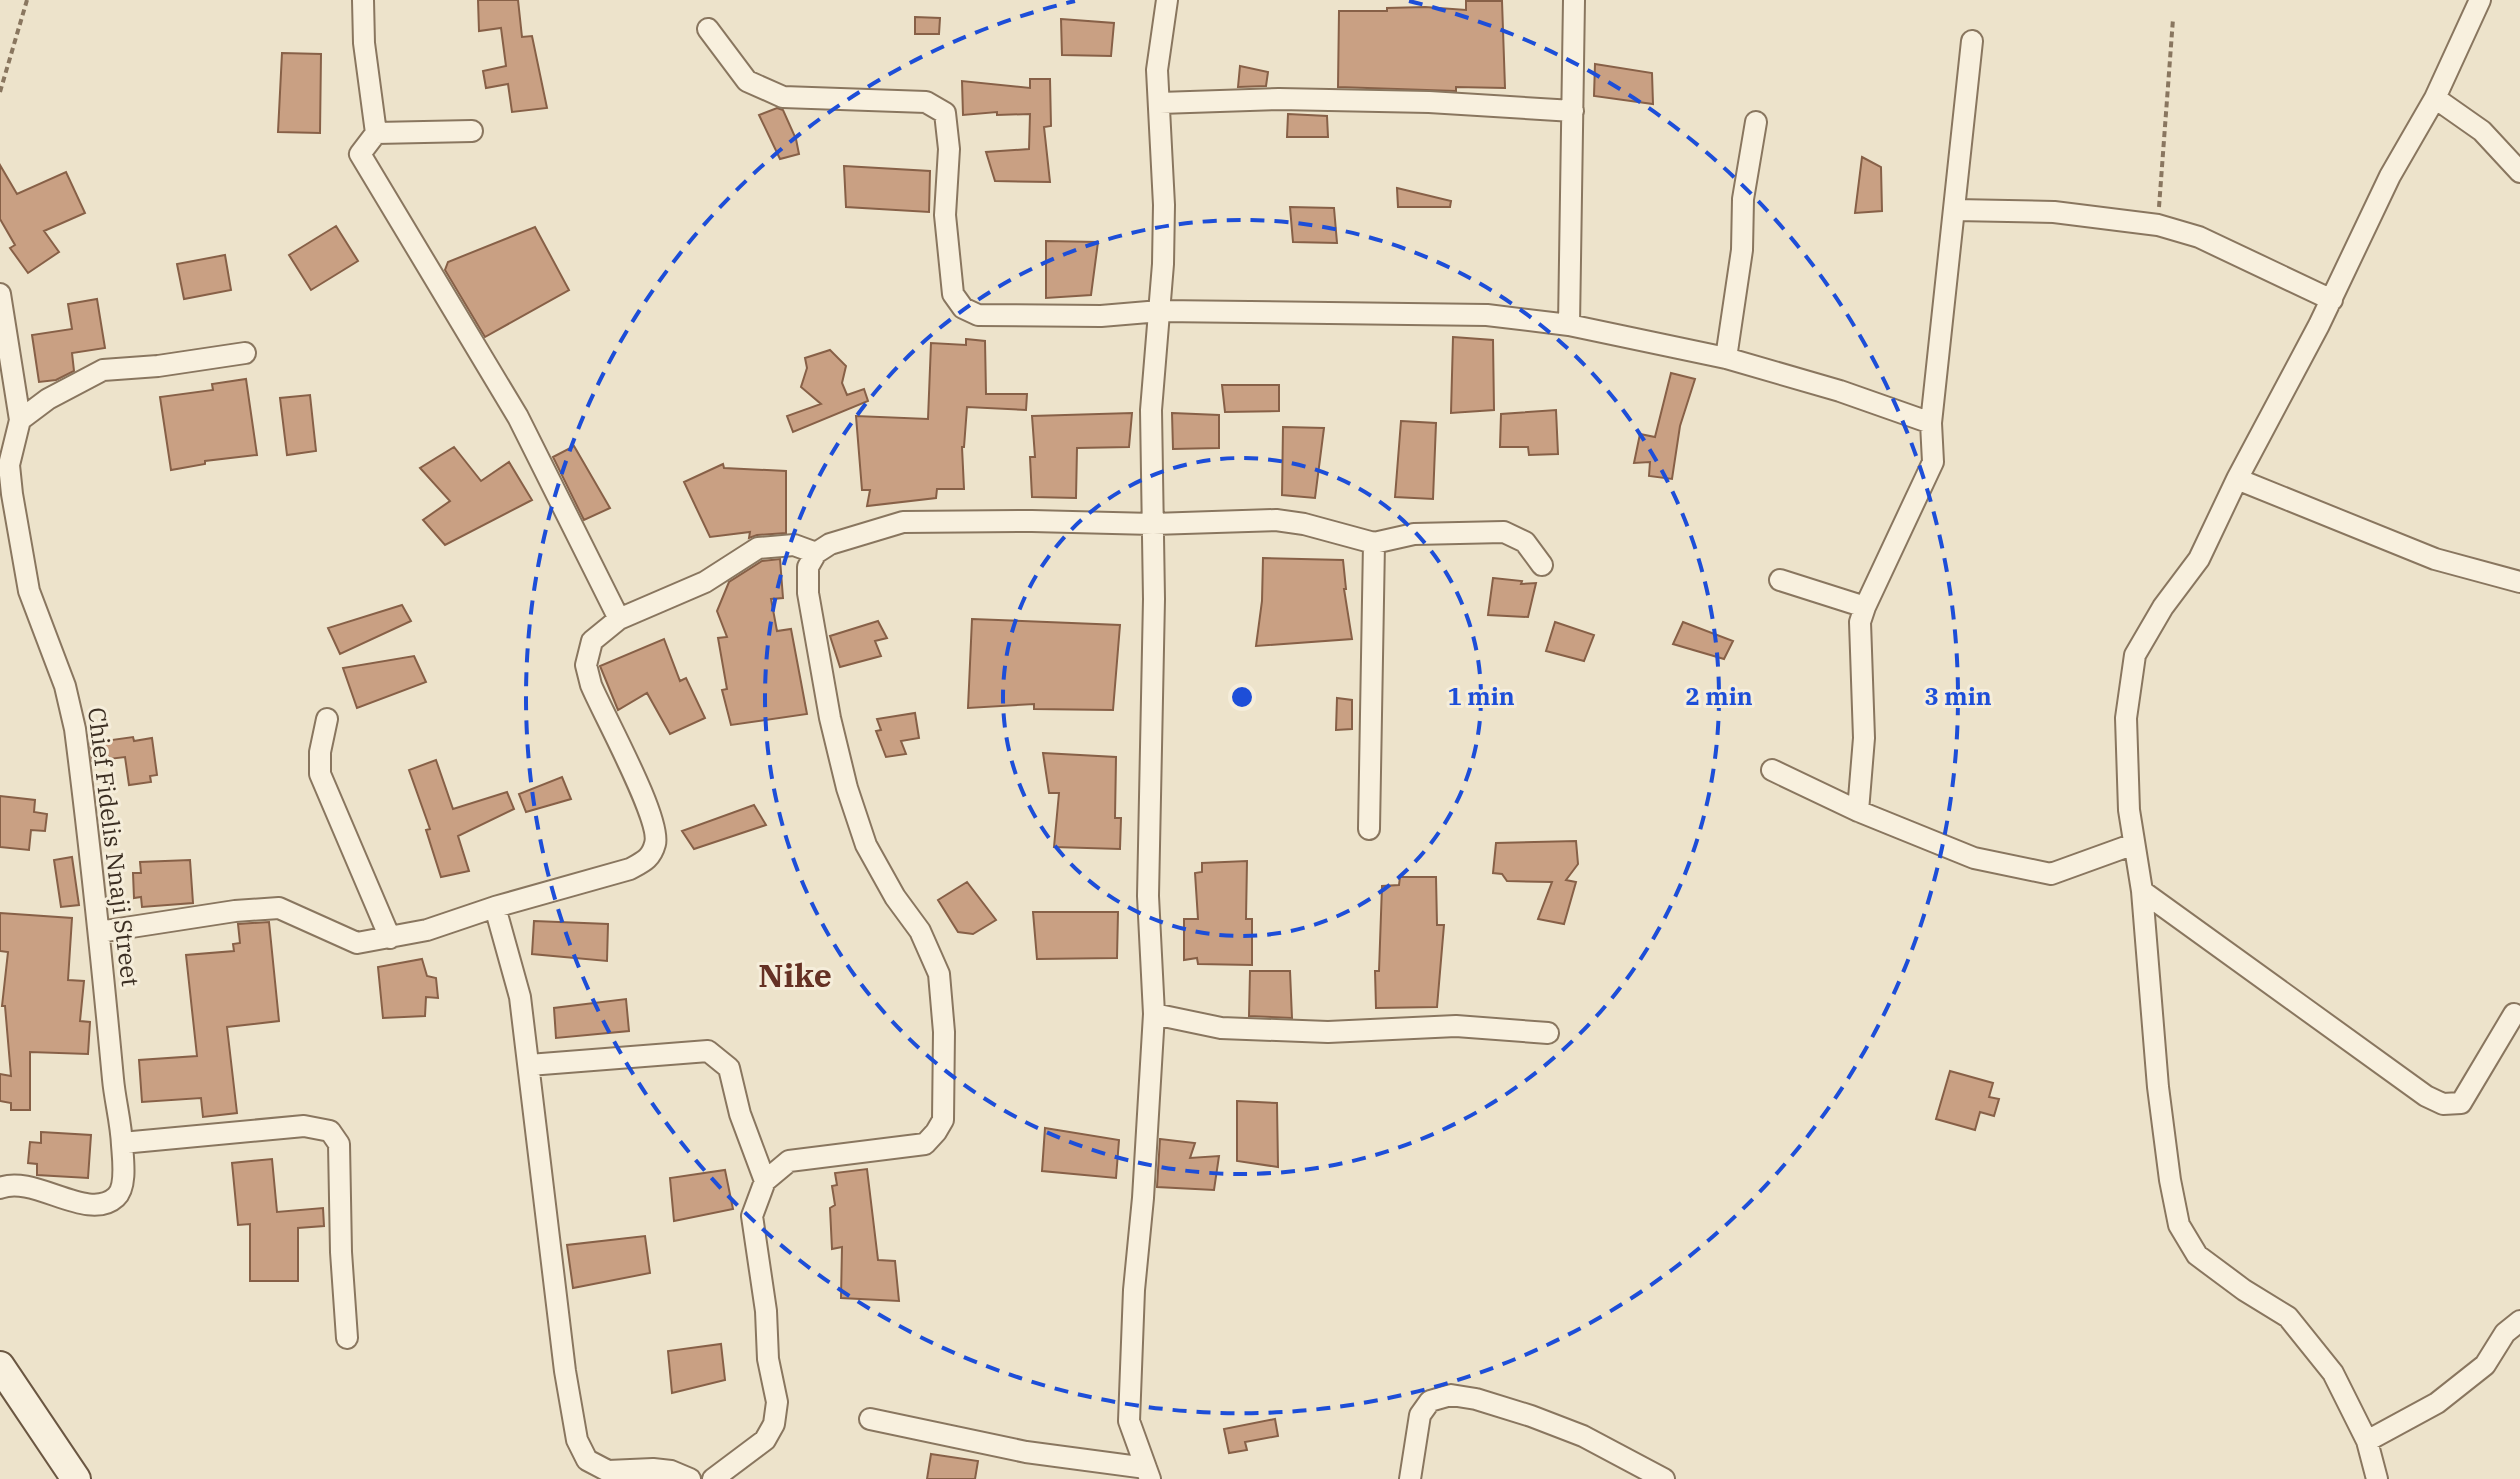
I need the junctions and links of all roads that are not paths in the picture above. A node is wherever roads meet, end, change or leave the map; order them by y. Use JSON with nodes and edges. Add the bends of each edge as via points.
{"nodes":[{"id":1,"x":363,"y":0,"type":"edge"},
{"id":2,"x":1167,"y":0,"type":"edge"},
{"id":3,"x":1574,"y":0,"type":"edge"},
{"id":4,"x":2480,"y":0,"type":"edge"},
{"id":5,"x":708,"y":29,"type":"dead end"},
{"id":6,"x":1972,"y":41,"type":"dead end"},
{"id":7,"x":2435,"y":98,"type":"junction"},
{"id":8,"x":1160,"y":103,"type":"junction"},
{"id":9,"x":1573,"y":111,"type":"junction"},
{"id":10,"x":1756,"y":122,"type":"dead end"},
{"id":11,"x":472,"y":131,"type":"dead end"},
{"id":12,"x":376,"y":133,"type":"junction"},
{"id":13,"x":2520,"y":172,"type":"edge"},
{"id":14,"x":1956,"y":210,"type":"junction"},
{"id":15,"x":0,"y":294,"type":"edge"},
{"id":16,"x":2332,"y":300,"type":"junction"},
{"id":17,"x":1160,"y":311,"type":"junction"},
{"id":18,"x":1569,"y":325,"type":"junction"},
{"id":19,"x":245,"y":353,"type":"dead end"},
{"id":20,"x":1726,"y":358,"type":"junction"},
{"id":21,"x":20,"y":420,"type":"junction"},
{"id":22,"x":1931,"y":423,"type":"junction"},
{"id":23,"x":2237,"y":479,"type":"junction"},
{"id":24,"x":1153,"y":524,"type":"junction"},
{"id":25,"x":1374,"y":543,"type":"junction"},
{"id":26,"x":816,"y":553,"type":"junction"},
{"id":27,"x":1542,"y":565,"type":"dead end"},
{"id":28,"x":1780,"y":580,"type":"dead end"},
{"id":29,"x":2520,"y":582,"type":"edge"},
{"id":30,"x":1865,"y":607,"type":"junction"},
{"id":31,"x":619,"y":619,"type":"junction"},
{"id":32,"x":327,"y":719,"type":"dead end"},
{"id":33,"x":1772,"y":770,"type":"dead end"},
{"id":34,"x":1858,"y":811,"type":"junction"},
{"id":35,"x":1369,"y":829,"type":"dead end"},
{"id":36,"x":2134,"y":844,"type":"junction"},
{"id":37,"x":2142,"y":891,"type":"junction"},
{"id":38,"x":495,"y":907,"type":"junction"},
{"id":39,"x":99,"y":932,"type":"junction"},
{"id":40,"x":390,"y":938,"type":"junction"},
{"id":41,"x":1154,"y":1014,"type":"junction"},
{"id":42,"x":2514,"y":1014,"type":"dead end"},
{"id":43,"x":1548,"y":1033,"type":"dead end"},
{"id":44,"x":529,"y":1065,"type":"junction"},
{"id":45,"x":122,"y":1143,"type":"junction"},
{"id":46,"x":765,"y":1181,"type":"junction"},
{"id":47,"x":0,"y":1188,"type":"edge"},
{"id":48,"x":2520,"y":1321,"type":"edge"},
{"id":49,"x":347,"y":1338,"type":"dead end"},
{"id":50,"x":0,"y":1366,"type":"edge"},
{"id":51,"x":870,"y":1419,"type":"dead end"},
{"id":52,"x":2367,"y":1441,"type":"junction"},
{"id":53,"x":1148,"y":1474,"type":"edge"},
{"id":54,"x":76,"y":1479,"type":"edge"},
{"id":55,"x":690,"y":1479,"type":"edge"},
{"id":56,"x":713,"y":1479,"type":"edge"},
{"id":57,"x":1410,"y":1479,"type":"edge"},
{"id":58,"x":1664,"y":1479,"type":"edge"},
{"id":59,"x":2377,"y":1479,"type":"edge"}],
"edges":[{"from":1,"to":12,"type":"street"},
{"from":2,"to":8,"type":"street","via":[[1157,70]]},
{"from":3,"to":9,"type":"street"},
{"from":4,"to":7,"type":"street"},
{"from":5,"to":17,"type":"street","via":[[747,81],[783,97],[926,102],[945,113],[945,215],[953,294],[963,308],[978,315]]},
{"from":6,"to":14,"type":"street"},
{"from":7,"to":13,"type":"street","via":[[2482,131]]},
{"from":7,"to":16,"type":"street","via":[[2390,176]]},
{"from":8,"to":9,"type":"street","via":[[1279,99]]},
{"from":8,"to":17,"type":"street"},
{"from":9,"to":18,"type":"street"},
{"from":10,"to":20,"type":"street"},
{"from":11,"to":12,"type":"street"},
{"from":12,"to":31,"type":"street","via":[[360,154],[518,417]]},
{"from":14,"to":16,"type":"street","via":[[2054,212],[2158,225],[2199,237]]},
{"from":14,"to":22,"type":"street"},
{"from":15,"to":21,"type":"street","name":"Chief Fidelis Nnaji Street"},
{"from":16,"to":23,"type":"street"},
{"from":17,"to":18,"type":"street","via":[[1487,315]]},
{"from":17,"to":24,"type":"street","via":[[1151,410]]},
{"from":18,"to":20,"type":"street"},
{"from":19,"to":21,"type":"street","via":[[103,370]]},
{"from":20,"to":22,"type":"street"},
{"from":21,"to":39,"type":"street","name":"Chief Fidelis Nnaji Street","via":[[9,465],[12,494],[29,591],[65,686],[75,729]]},
{"from":22,"to":30,"type":"street","via":[[1933,462]]},
{"from":23,"to":29,"type":"street","via":[[2435,559]]},
{"from":23,"to":36,"type":"street","via":[[2199,559],[2135,655],[2126,718]]},
{"from":24,"to":25,"type":"street","via":[[1276,520]]},
{"from":24,"to":26,"type":"street","via":[[903,522]]},
{"from":24,"to":41,"type":"street","via":[[1148,896]]},
{"from":25,"to":27,"type":"street","via":[[1414,534],[1504,532],[1525,542]]},
{"from":25,"to":35,"type":"street"},
{"from":26,"to":31,"type":"street","via":[[794,545],[758,548],[705,582]]},
{"from":26,"to":46,"type":"street","via":[[808,567],[808,593],[847,788],[866,845],[920,931],[939,974],[943,1120],[925,1144],[789,1161]]},
{"from":28,"to":30,"type":"street"},
{"from":30,"to":34,"type":"street","via":[[1860,622],[1864,738]]},
{"from":31,"to":38,"type":"street","via":[[592,641],[586,665],[657,841],[649,859],[630,869]]},
{"from":32,"to":40,"type":"street","via":[[320,774]]},
{"from":33,"to":34,"type":"street"},
{"from":34,"to":36,"type":"street","via":[[1974,858],[2051,874]]},
{"from":36,"to":37,"type":"street"},
{"from":37,"to":42,"type":"street","via":[[2443,1104],[2461,1103]]},
{"from":37,"to":52,"type":"street","via":[[2158,1087],[2179,1225],[2197,1255],[2288,1317],[2333,1373]]},
{"from":38,"to":40,"type":"street"},
{"from":38,"to":44,"type":"street","via":[[520,997]]},
{"from":39,"to":40,"type":"street","via":[[279,908],[357,943]]},
{"from":39,"to":45,"type":"street","name":"Chief Fidelis Nnaji Street"},
{"from":41,"to":43,"type":"street","via":[[1221,1028],[1328,1032],[1456,1026]]},
{"from":41,"to":53,"type":"street","via":[[1129,1421]]},
{"from":44,"to":46,"type":"street","via":[[708,1051],[729,1068]]},
{"from":44,"to":55,"type":"street","via":[[577,1440],[587,1460],[608,1471],[653,1469]]},
{"from":45,"to":47,"type":"street","name":"Chief Fidelis Nnaji Street","via":[[122,1184],[107,1203],[64,1199],[22,1185]]},
{"from":45,"to":49,"type":"street","via":[[304,1126],[330,1131],[339,1144]]},
{"from":46,"to":56,"type":"street","via":[[752,1216],[777,1402],[774,1424],[765,1440]]},
{"from":48,"to":52,"type":"street","via":[[2505,1333],[2485,1365],[2449,1394]]},
{"from":50,"to":54,"type":"street"},
{"from":51,"to":53,"type":"street"},
{"from":52,"to":59,"type":"street"},
{"from":57,"to":58,"type":"street","via":[[1420,1415],[1430,1401],[1451,1395],[1583,1436]]}]}
